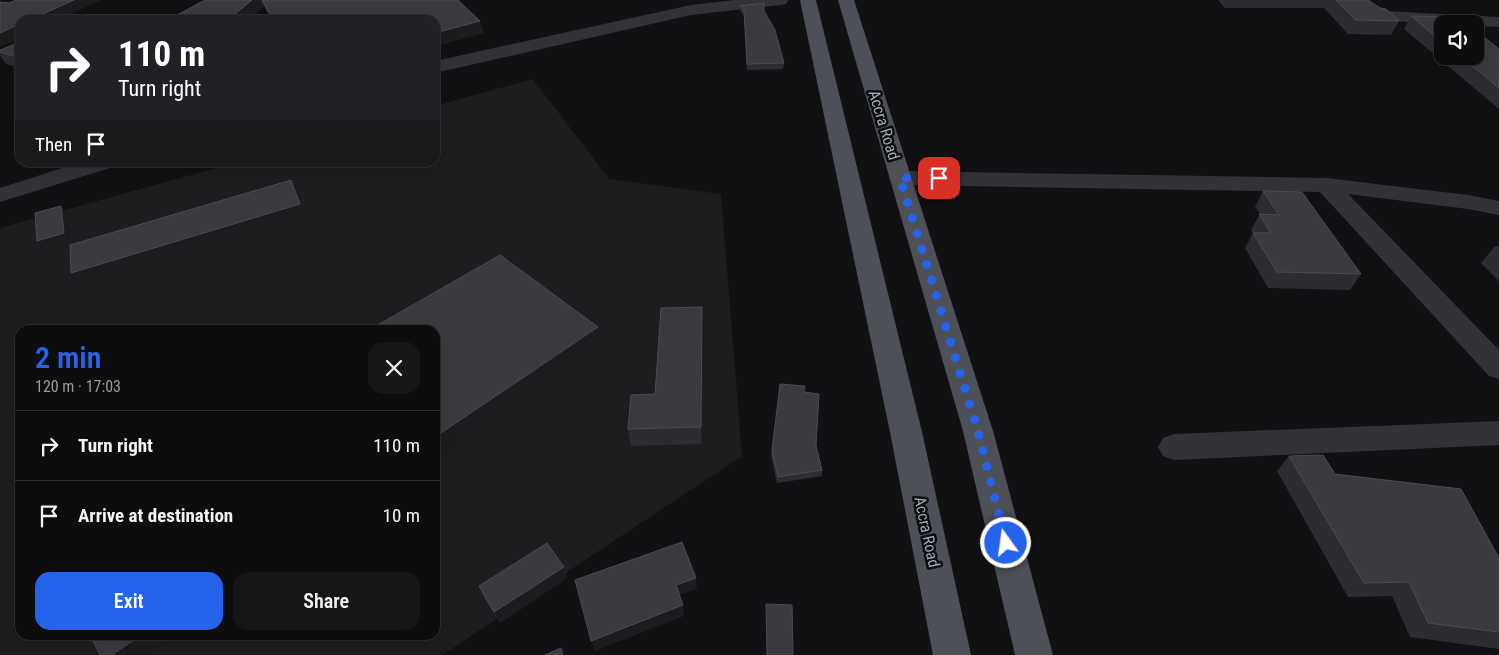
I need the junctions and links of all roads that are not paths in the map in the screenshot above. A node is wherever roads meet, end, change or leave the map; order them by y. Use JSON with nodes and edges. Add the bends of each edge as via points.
{"nodes":[{"id":1,"x":780,"y":0,"type":"edge"},
{"id":2,"x":808,"y":0,"type":"edge"},
{"id":3,"x":846,"y":0,"type":"edge"},
{"id":4,"x":1352,"y":0,"type":"edge"},
{"id":5,"x":1499,"y":22,"type":"edge"},
{"id":6,"x":440,"y":66,"type":"edge"},
{"id":7,"x":88,"y":167,"type":"edge"},
{"id":8,"x":900,"y":178,"type":"junction"},
{"id":9,"x":1326,"y":185,"type":"junction"},
{"id":10,"x":0,"y":195,"type":"edge"},
{"id":11,"x":1499,"y":208,"type":"edge"},
{"id":12,"x":1499,"y":368,"type":"edge"},
{"id":13,"x":1499,"y":433,"type":"edge"},
{"id":14,"x":1174,"y":447,"type":"dead end"},
{"id":15,"x":952,"y":655,"type":"edge"},
{"id":16,"x":1034,"y":655,"type":"edge"}],
"edges":[{"from":1,"to":6,"type":"street","via":[[692,10]]},
{"from":2,"to":15,"type":"main road","name":"Accra Road","via":[[906,432]]},
{"from":3,"to":8,"type":"main road","name":"Accra Road"},
{"from":4,"to":5,"type":"street","via":[[1379,16]]},
{"from":7,"to":10,"type":"street"},
{"from":8,"to":9,"type":"street"},
{"from":8,"to":16,"type":"main road","name":"Accra Road","via":[[978,431]]},
{"from":9,"to":11,"type":"street"},
{"from":9,"to":12,"type":"street"},
{"from":13,"to":14,"type":"street"}]}
